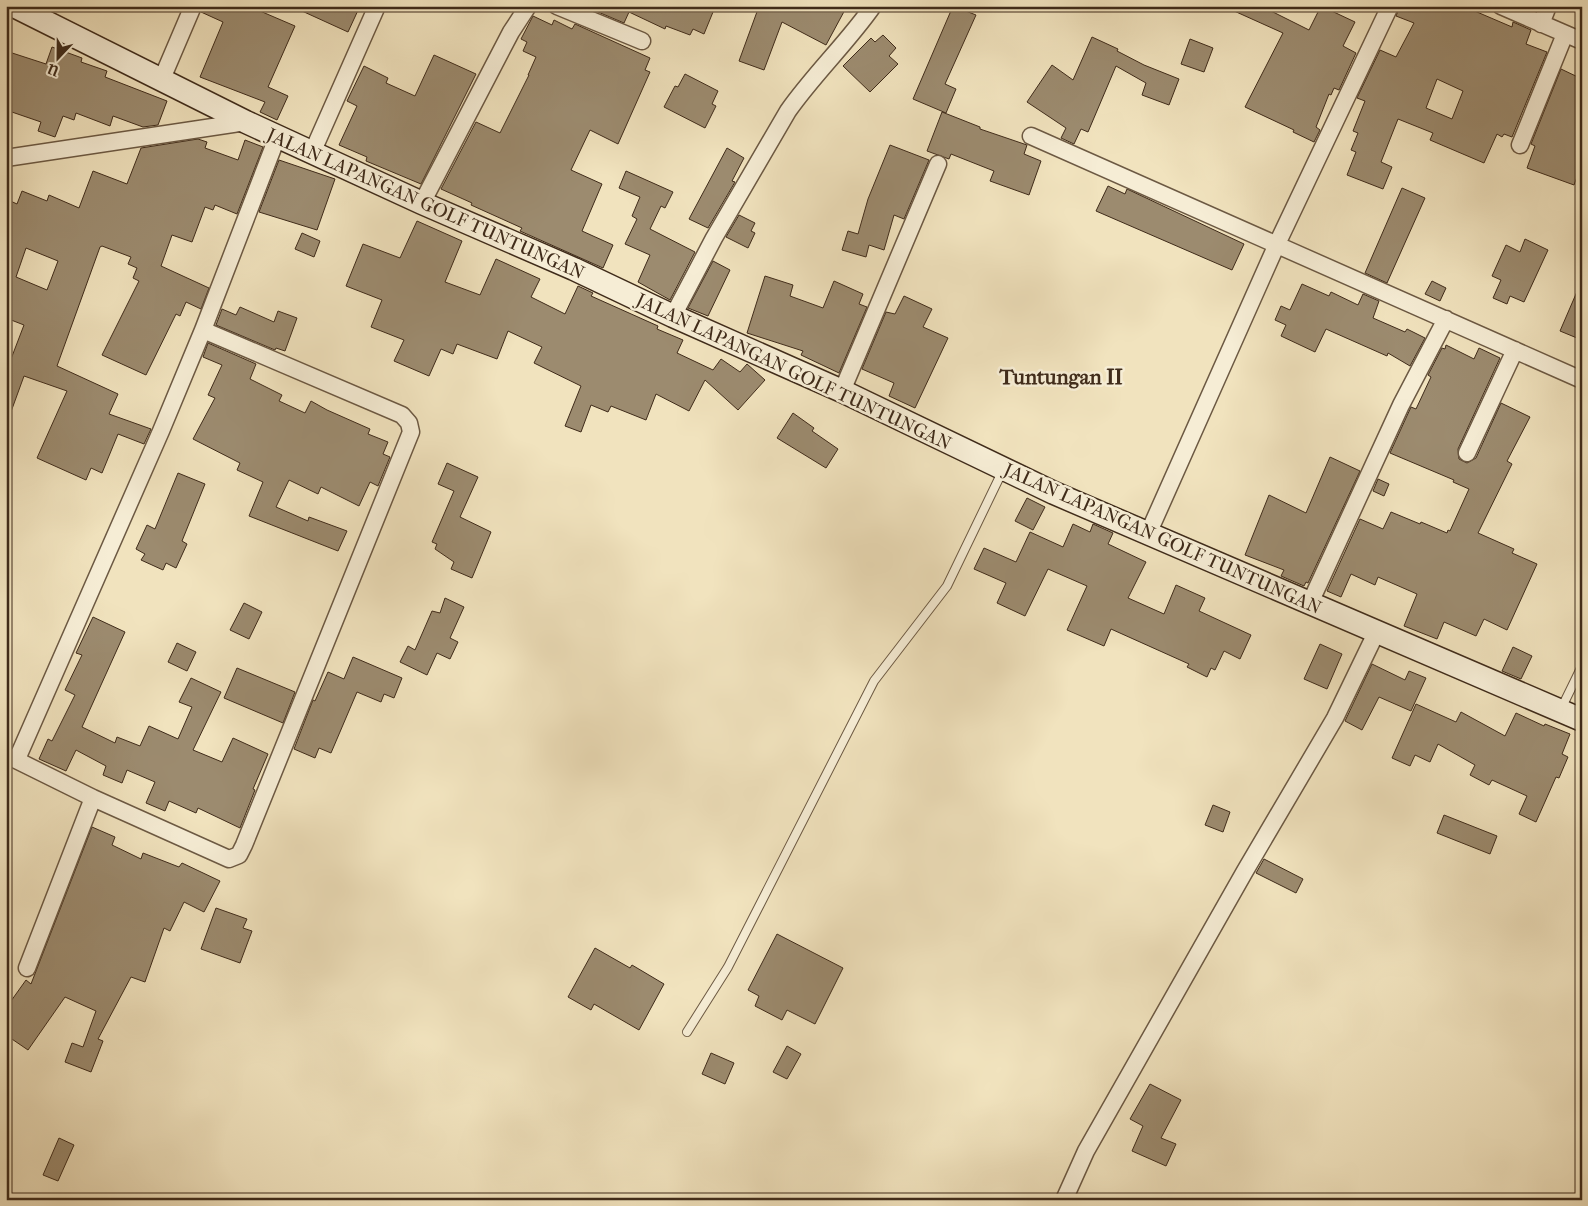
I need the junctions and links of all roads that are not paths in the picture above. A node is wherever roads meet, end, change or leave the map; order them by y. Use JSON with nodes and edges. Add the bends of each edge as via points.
{"nodes":[{"id":1,"x":14,"y":6,"type":"edge"},
{"id":2,"x":193,"y":6,"type":"edge"},
{"id":3,"x":377,"y":6,"type":"edge"},
{"id":4,"x":528,"y":6,"type":"edge"},
{"id":5,"x":557,"y":6,"type":"edge"},
{"id":6,"x":873,"y":6,"type":"edge"},
{"id":7,"x":1390,"y":6,"type":"edge"},
{"id":8,"x":1501,"y":6,"type":"edge"},
{"id":9,"x":1548,"y":6,"type":"edge"},
{"id":10,"x":1541,"y":24,"type":"junction"},
{"id":11,"x":1565,"y":34,"type":"junction"},
{"id":12,"x":1582,"y":41,"type":"edge"},
{"id":13,"x":642,"y":42,"type":"dead end"},
{"id":14,"x":161,"y":81,"type":"junction"},
{"id":15,"x":246,"y":122,"type":"junction"},
{"id":16,"x":278,"y":135,"type":"junction"},
{"id":17,"x":1031,"y":136,"type":"dead end"},
{"id":18,"x":1520,"y":145,"type":"dead end"},
{"id":19,"x":312,"y":153,"type":"junction"},
{"id":20,"x":6,"y":158,"type":"edge"},
{"id":21,"x":938,"y":164,"type":"dead end"},
{"id":22,"x":422,"y":203,"type":"junction"},
{"id":23,"x":1277,"y":244,"type":"junction"},
{"id":24,"x":673,"y":316,"type":"junction"},
{"id":25,"x":1446,"y":319,"type":"junction"},
{"id":26,"x":203,"y":330,"type":"junction"},
{"id":27,"x":1515,"y":350,"type":"junction"},
{"id":28,"x":1582,"y":380,"type":"edge"},
{"id":29,"x":842,"y":391,"type":"junction"},
{"id":30,"x":1467,"y":453,"type":"dead end"},
{"id":31,"x":1004,"y":468,"type":"junction"},
{"id":32,"x":1148,"y":534,"type":"junction"},
{"id":33,"x":1310,"y":603,"type":"junction"},
{"id":34,"x":1377,"y":631,"type":"junction"},
{"id":35,"x":1582,"y":666,"type":"edge"},
{"id":36,"x":1560,"y":711,"type":"junction"},
{"id":37,"x":1582,"y":720,"type":"edge"},
{"id":38,"x":12,"y":757,"type":"edge"},
{"id":39,"x":93,"y":798,"type":"junction"},
{"id":40,"x":27,"y":968,"type":"dead end"},
{"id":41,"x":688,"y":1032,"type":"dead end"},
{"id":42,"x":1064,"y":1200,"type":"edge"}],
"edges":[{"from":1,"to":14,"type":"street","name":"JALAN LAPANGAN GOLF TUNTUNGAN"},
{"from":2,"to":14,"type":"street"},
{"from":3,"to":19,"type":"street"},
{"from":4,"to":22,"type":"street","via":[[511,32]]},
{"from":5,"to":13,"type":"street"},
{"from":6,"to":24,"type":"street","via":[[856,31],[788,111]]},
{"from":7,"to":23,"type":"street"},
{"from":8,"to":10,"type":"street"},
{"from":9,"to":10,"type":"street"},
{"from":10,"to":11,"type":"street"},
{"from":11,"to":12,"type":"street"},
{"from":11,"to":18,"type":"street"},
{"from":14,"to":15,"type":"street","name":"JALAN LAPANGAN GOLF TUNTUNGAN"},
{"from":15,"to":16,"type":"street","name":"JALAN LAPANGAN GOLF TUNTUNGAN"},
{"from":15,"to":20,"type":"street"},
{"from":16,"to":19,"type":"street","name":"JALAN LAPANGAN GOLF TUNTUNGAN"},
{"from":16,"to":26,"type":"street"},
{"from":17,"to":23,"type":"street"},
{"from":19,"to":22,"type":"street","name":"JALAN LAPANGAN GOLF TUNTUNGAN"},
{"from":21,"to":29,"type":"street"},
{"from":22,"to":24,"type":"street","name":"JALAN LAPANGAN GOLF TUNTUNGAN"},
{"from":23,"to":25,"type":"street"},
{"from":23,"to":32,"type":"street"},
{"from":24,"to":29,"type":"street","name":"JALAN LAPANGAN GOLF TUNTUNGAN"},
{"from":25,"to":27,"type":"street"},
{"from":25,"to":33,"type":"street","via":[[1401,405]]},
{"from":26,"to":38,"type":"street"},
{"from":26,"to":39,"type":"street","via":[[402,414],[409,422],[411,432],[239,855],[229,859]]},
{"from":27,"to":28,"type":"street"},
{"from":27,"to":30,"type":"street"},
{"from":29,"to":31,"type":"street","name":"JALAN LAPANGAN GOLF TUNTUNGAN"},
{"from":31,"to":32,"type":"street","name":"JALAN LAPANGAN GOLF TUNTUNGAN"},
{"from":31,"to":41,"type":"lane","via":[[947,586],[874,682],[728,967]]},
{"from":32,"to":33,"type":"street","name":"JALAN LAPANGAN GOLF TUNTUNGAN"},
{"from":33,"to":34,"type":"street","name":"JALAN LAPANGAN GOLF TUNTUNGAN"},
{"from":34,"to":36,"type":"street","name":"JALAN LAPANGAN GOLF TUNTUNGAN"},
{"from":34,"to":42,"type":"street","via":[[1335,718],[1244,871],[1096,1134]]},
{"from":35,"to":36,"type":"lane"},
{"from":36,"to":37,"type":"street","name":"JALAN LAPANGAN GOLF TUNTUNGAN"},
{"from":38,"to":39,"type":"street"},
{"from":39,"to":40,"type":"street"}]}
